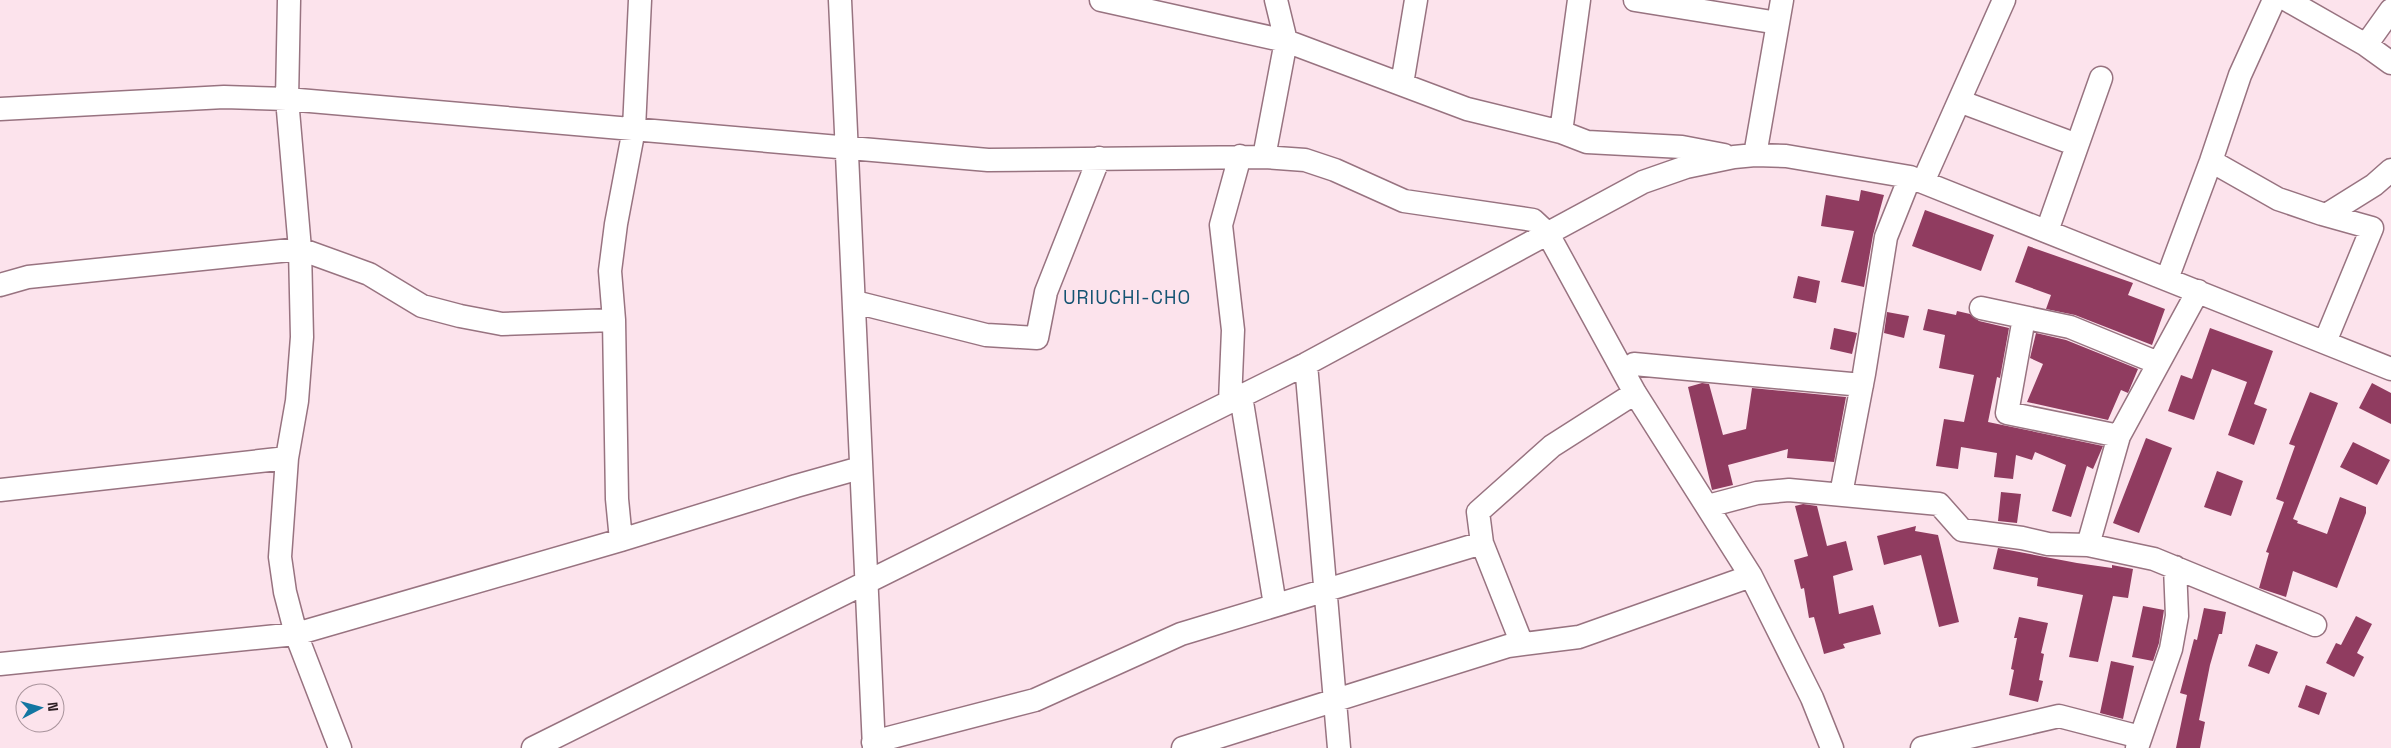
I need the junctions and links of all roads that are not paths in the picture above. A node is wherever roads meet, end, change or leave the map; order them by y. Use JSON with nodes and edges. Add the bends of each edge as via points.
{"nodes":[{"id":1,"x":289,"y":0,"type":"edge"},
{"id":2,"x":640,"y":0,"type":"edge"},
{"id":3,"x":840,"y":0,"type":"edge"},
{"id":4,"x":1100,"y":0,"type":"edge"},
{"id":5,"x":1276,"y":0,"type":"edge"},
{"id":6,"x":1416,"y":0,"type":"edge"},
{"id":7,"x":1579,"y":0,"type":"edge"},
{"id":8,"x":1635,"y":0,"type":"edge"},
{"id":9,"x":1782,"y":0,"type":"edge"},
{"id":10,"x":2004,"y":0,"type":"edge"},
{"id":11,"x":2274,"y":0,"type":"edge"},
{"id":12,"x":2287,"y":0,"type":"edge"},
{"id":13,"x":2391,"y":10,"type":"edge"},
{"id":14,"x":1778,"y":22,"type":"junction"},
{"id":15,"x":1286,"y":41,"type":"junction"},
{"id":16,"x":2366,"y":45,"type":"junction"},
{"id":17,"x":2391,"y":63,"type":"edge"},
{"id":18,"x":2100,"y":78,"type":"dead end"},
{"id":19,"x":1402,"y":84,"type":"junction"},
{"id":20,"x":287,"y":100,"type":"junction"},
{"id":21,"x":1959,"y":101,"type":"junction"},
{"id":22,"x":0,"y":108,"type":"edge"},
{"id":23,"x":634,"y":129,"type":"junction"},
{"id":24,"x":1561,"y":132,"type":"junction"},
{"id":25,"x":2077,"y":145,"type":"junction"},
{"id":26,"x":847,"y":146,"type":"junction"},
{"id":27,"x":1240,"y":156,"type":"junction"},
{"id":28,"x":1745,"y":156,"type":"junction"},
{"id":29,"x":1264,"y":157,"type":"junction"},
{"id":30,"x":1100,"y":158,"type":"junction"},
{"id":31,"x":2212,"y":161,"type":"junction"},
{"id":32,"x":2391,"y":170,"type":"edge"},
{"id":33,"x":1916,"y":180,"type":"junction"},
{"id":34,"x":2326,"y":216,"type":"junction"},
{"id":35,"x":2047,"y":231,"type":"junction"},
{"id":36,"x":1548,"y":234,"type":"junction"},
{"id":37,"x":300,"y":249,"type":"junction"},
{"id":38,"x":2167,"y":279,"type":"junction"},
{"id":39,"x":0,"y":284,"type":"edge"},
{"id":40,"x":2198,"y":291,"type":"junction"},
{"id":41,"x":855,"y":302,"type":"junction"},
{"id":42,"x":1981,"y":308,"type":"dead end"},
{"id":43,"x":2024,"y":318,"type":"junction"},
{"id":44,"x":614,"y":320,"type":"junction"},
{"id":45,"x":2325,"y":342,"type":"junction"},
{"id":46,"x":1306,"y":364,"type":"junction"},
{"id":47,"x":2158,"y":364,"type":"junction"},
{"id":48,"x":2391,"y":369,"type":"edge"},
{"id":49,"x":1624,"y":373,"type":"junction"},
{"id":50,"x":1862,"y":385,"type":"junction"},
{"id":51,"x":1635,"y":393,"type":"junction"},
{"id":52,"x":1236,"y":399,"type":"junction"},
{"id":53,"x":2119,"y":436,"type":"junction"},
{"id":54,"x":287,"y":458,"type":"junction"},
{"id":55,"x":860,"y":468,"type":"junction"},
{"id":56,"x":0,"y":490,"type":"edge"},
{"id":57,"x":1841,"y":494,"type":"junction"},
{"id":58,"x":1708,"y":506,"type":"junction"},
{"id":59,"x":621,"y":540,"type":"junction"},
{"id":60,"x":1482,"y":543,"type":"junction"},
{"id":61,"x":2088,"y":545,"type":"junction"},
{"id":62,"x":2175,"y":567,"type":"junction"},
{"id":63,"x":1750,"y":576,"type":"junction"},
{"id":64,"x":867,"y":583,"type":"junction"},
{"id":65,"x":1325,"y":590,"type":"junction"},
{"id":66,"x":1275,"y":605,"type":"junction"},
{"id":67,"x":2315,"y":625,"type":"dead end"},
{"id":68,"x":296,"y":634,"type":"junction"},
{"id":69,"x":1522,"y":644,"type":"junction"},
{"id":70,"x":0,"y":664,"type":"edge"},
{"id":71,"x":1336,"y":700,"type":"junction"},
{"id":72,"x":2138,"y":742,"type":"edge"},
{"id":73,"x":873,"y":745,"type":"edge"},
{"id":74,"x":340,"y":748,"type":"edge"},
{"id":75,"x":533,"y":748,"type":"edge"},
{"id":76,"x":1183,"y":748,"type":"edge"},
{"id":77,"x":1339,"y":748,"type":"edge"},
{"id":78,"x":1832,"y":748,"type":"edge"},
{"id":79,"x":1922,"y":748,"type":"edge"}],
"edges":[{"from":1,"to":20,"type":"street"},
{"from":2,"to":23,"type":"street"},
{"from":3,"to":26,"type":"street"},
{"from":4,"to":15,"type":"street"},
{"from":5,"to":15,"type":"street"},
{"from":6,"to":19,"type":"street"},
{"from":7,"to":24,"type":"street"},
{"from":8,"to":14,"type":"street"},
{"from":9,"to":14,"type":"street"},
{"from":10,"to":21,"type":"street"},
{"from":11,"to":31,"type":"street","via":[[2240,75]]},
{"from":12,"to":16,"type":"street"},
{"from":13,"to":16,"type":"street"},
{"from":14,"to":28,"type":"street"},
{"from":15,"to":19,"type":"street"},
{"from":15,"to":29,"type":"street"},
{"from":16,"to":17,"type":"street"},
{"from":18,"to":25,"type":"street"},
{"from":19,"to":24,"type":"street","via":[[1467,109]]},
{"from":20,"to":22,"type":"street","via":[[224,97]]},
{"from":20,"to":23,"type":"street"},
{"from":20,"to":37,"type":"street"},
{"from":21,"to":25,"type":"street"},
{"from":21,"to":33,"type":"street"},
{"from":23,"to":26,"type":"street"},
{"from":23,"to":44,"type":"street","via":[[610,271]]},
{"from":24,"to":28,"type":"street","via":[[1587,142],[1682,147]]},
{"from":25,"to":35,"type":"street"},
{"from":26,"to":30,"type":"street","via":[[988,160]]},
{"from":26,"to":41,"type":"street"},
{"from":27,"to":29,"type":"street"},
{"from":27,"to":30,"type":"street"},
{"from":27,"to":52,"type":"street","via":[[1221,225],[1233,330]]},
{"from":28,"to":33,"type":"street","via":[[1786,156]]},
{"from":28,"to":36,"type":"street","via":[[1686,167],[1643,182]]},
{"from":29,"to":36,"type":"street","via":[[1305,160],[1404,201],[1533,220]]},
{"from":30,"to":41,"type":"street","via":[[1046,292],[1037,338],[986,335]]},
{"from":31,"to":34,"type":"street","via":[[2278,198]]},
{"from":31,"to":38,"type":"street"},
{"from":32,"to":34,"type":"street"},
{"from":33,"to":35,"type":"street"},
{"from":33,"to":50,"type":"street","via":[[1886,237]]},
{"from":34,"to":45,"type":"street","via":[[2372,228]]},
{"from":35,"to":38,"type":"street"},
{"from":36,"to":46,"type":"street"},
{"from":36,"to":49,"type":"street"},
{"from":37,"to":39,"type":"street","via":[[28,277]]},
{"from":37,"to":44,"type":"street","via":[[369,274],[422,306],[460,316],[502,324]]},
{"from":37,"to":54,"type":"street","via":[[302,338],[297,401]]},
{"from":38,"to":40,"type":"street"},
{"from":40,"to":45,"type":"street"},
{"from":40,"to":47,"type":"street"},
{"from":41,"to":55,"type":"street"},
{"from":42,"to":43,"type":"street"},
{"from":43,"to":47,"type":"street","via":[[2070,327]]},
{"from":43,"to":53,"type":"street","via":[[2007,413]]},
{"from":44,"to":59,"type":"street","via":[[617,499]]},
{"from":45,"to":48,"type":"street"},
{"from":46,"to":52,"type":"street"},
{"from":46,"to":65,"type":"street"},
{"from":47,"to":53,"type":"street"},
{"from":49,"to":50,"type":"street","via":[[1634,364]]},
{"from":49,"to":51,"type":"street"},
{"from":50,"to":57,"type":"street"},
{"from":51,"to":58,"type":"street"},
{"from":51,"to":60,"type":"street","via":[[1552,446],[1478,512]]},
{"from":52,"to":64,"type":"street"},
{"from":52,"to":66,"type":"street"},
{"from":53,"to":61,"type":"street"},
{"from":54,"to":56,"type":"street"},
{"from":54,"to":68,"type":"street","via":[[280,557]]},
{"from":55,"to":59,"type":"street"},
{"from":55,"to":64,"type":"street"},
{"from":57,"to":58,"type":"street","via":[[1789,490],[1757,493]]},
{"from":57,"to":61,"type":"street","via":[[1939,504],[1962,530],[2048,544]]},
{"from":58,"to":63,"type":"street"},
{"from":59,"to":68,"type":"street"},
{"from":60,"to":65,"type":"street"},
{"from":60,"to":69,"type":"street"},
{"from":61,"to":62,"type":"street","via":[[2154,559]]},
{"from":62,"to":67,"type":"street"},
{"from":62,"to":72,"type":"street","via":[[2177,616],[2171,649]]},
{"from":63,"to":69,"type":"street","via":[[1579,637]]},
{"from":63,"to":78,"type":"street","via":[[1812,698]]},
{"from":64,"to":73,"type":"street"},
{"from":64,"to":75,"type":"street"},
{"from":65,"to":66,"type":"street"},
{"from":65,"to":71,"type":"street"},
{"from":66,"to":73,"type":"street","via":[[1181,634],[1034,700]]},
{"from":68,"to":70,"type":"street"},
{"from":68,"to":74,"type":"street"},
{"from":69,"to":71,"type":"street"},
{"from":71,"to":76,"type":"street"},
{"from":71,"to":77,"type":"street"},
{"from":72,"to":79,"type":"street","via":[[2059,716]]}]}
